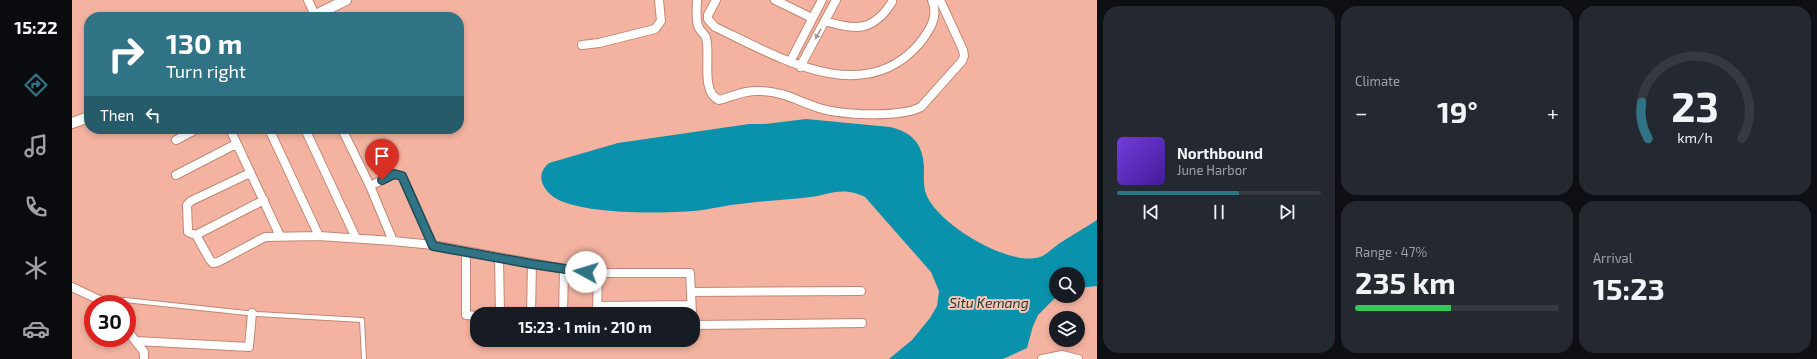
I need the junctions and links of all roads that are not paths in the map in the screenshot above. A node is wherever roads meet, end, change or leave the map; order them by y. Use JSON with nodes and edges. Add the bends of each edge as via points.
{"nodes":[{"id":1,"x":308,"y":0,"type":"edge"},
{"id":2,"x":346,"y":0,"type":"edge"},
{"id":3,"x":659,"y":0,"type":"edge"},
{"id":4,"x":697,"y":0,"type":"edge"},
{"id":5,"x":716,"y":0,"type":"edge"},
{"id":6,"x":775,"y":0,"type":"edge"},
{"id":7,"x":822,"y":0,"type":"edge"},
{"id":8,"x":836,"y":0,"type":"edge"},
{"id":9,"x":932,"y":0,"type":"edge"},
{"id":10,"x":940,"y":0,"type":"edge"},
{"id":11,"x":891,"y":1,"type":"edge"},
{"id":12,"x":312,"y":12,"type":"edge"},
{"id":13,"x":322,"y":12,"type":"edge"},
{"id":14,"x":812,"y":18,"type":"junction"},
{"id":15,"x":825,"y":21,"type":"junction"},
{"id":16,"x":582,"y":45,"type":"dead end"},
{"id":17,"x":790,"y":62,"type":"junction"},
{"id":18,"x":800,"y":66,"type":"junction"},
{"id":19,"x":84,"y":119,"type":"edge"},
{"id":20,"x":72,"y":123,"type":"edge"},
{"id":21,"x":187,"y":134,"type":"edge"},
{"id":22,"x":232,"y":134,"type":"edge"},
{"id":23,"x":271,"y":134,"type":"edge"},
{"id":24,"x":306,"y":134,"type":"edge"},
{"id":25,"x":344,"y":134,"type":"edge"},
{"id":26,"x":176,"y":140,"type":"dead end"},
{"id":27,"x":236,"y":144,"type":"junction"},
{"id":28,"x":250,"y":173,"type":"junction"},
{"id":29,"x":176,"y":175,"type":"dead end"},
{"id":30,"x":370,"y":186,"type":"junction"},
{"id":31,"x":264,"y":200,"type":"junction"},
{"id":32,"x":196,"y":235,"type":"junction"},
{"id":33,"x":280,"y":236,"type":"junction"},
{"id":34,"x":319,"y":236,"type":"junction"},
{"id":35,"x":356,"y":238,"type":"junction"},
{"id":36,"x":392,"y":241,"type":"junction"},
{"id":37,"x":433,"y":246,"type":"junction"},
{"id":38,"x":466,"y":252,"type":"junction"},
{"id":39,"x":499,"y":258,"type":"junction"},
{"id":40,"x":532,"y":264,"type":"junction"},
{"id":41,"x":564,"y":269,"type":"junction"},
{"id":42,"x":598,"y":273,"type":"junction"},
{"id":43,"x":72,"y":287,"type":"edge"},
{"id":44,"x":861,"y":291,"type":"dead end"},
{"id":45,"x":691,"y":292,"type":"junction"},
{"id":46,"x":89,"y":295,"type":"edge"},
{"id":47,"x":136,"y":301,"type":"edge"},
{"id":48,"x":691,"y":305,"type":"joint"},
{"id":49,"x":500,"y":307,"type":"edge"},
{"id":50,"x":531,"y":307,"type":"edge"},
{"id":51,"x":563,"y":307,"type":"edge"},
{"id":52,"x":597,"y":307,"type":"edge"},
{"id":53,"x":653,"y":307,"type":"edge"},
{"id":54,"x":252,"y":313,"type":"junction"},
{"id":55,"x":470,"y":315,"type":"edge"},
{"id":56,"x":862,"y":323,"type":"dead end"},
{"id":57,"x":700,"y":325,"type":"edge"},
{"id":58,"x":136,"y":341,"type":"joint"},
{"id":59,"x":144,"y":359,"type":"edge"},
{"id":60,"x":364,"y":359,"type":"edge"},
{"id":61,"x":1042,"y":359,"type":"edge"},
{"id":62,"x":1078,"y":359,"type":"edge"}],
"edges":[{"from":1,"to":12,"type":"street"},
{"from":2,"to":13,"type":"street"},
{"from":3,"to":16,"type":"street","via":[[661,21],[655,29]]},
{"from":4,"to":10,"type":"street","via":[[698,27],[706,39],[708,78],[715,98],[720,100],[741,92],[760,91],[791,96],[819,108],[872,114],[903,113],[921,108],[962,61],[963,50]]},
{"from":5,"to":17,"type":"street","via":[[708,15],[715,27]]},
{"from":6,"to":14,"type":"street"},
{"from":7,"to":14,"type":"street"},
{"from":8,"to":15,"type":"street"},
{"from":9,"to":18,"type":"street","via":[[935,13],[932,25],[913,50],[890,66],[854,75],[833,74]]},
{"from":11,"to":15,"type":"street","via":[[884,14],[869,24],[848,28]]},
{"from":14,"to":17,"type":"street"},
{"from":15,"to":18,"type":"street","one_way":true},
{"from":17,"to":18,"type":"street"},
{"from":19,"to":20,"type":"street"},
{"from":21,"to":26,"type":"street"},
{"from":22,"to":27,"type":"street"},
{"from":23,"to":34,"type":"street"},
{"from":24,"to":35,"type":"street"},
{"from":25,"to":30,"type":"street"},
{"from":27,"to":28,"type":"street"},
{"from":27,"to":29,"type":"street"},
{"from":28,"to":31,"type":"street"},
{"from":28,"to":32,"type":"street","via":[[187,205],[188,232]]},
{"from":30,"to":36,"type":"street"},
{"from":30,"to":37,"type":"street","via":[[394,174],[402,176]]},
{"from":31,"to":32,"type":"street"},
{"from":31,"to":33,"type":"street"},
{"from":32,"to":33,"type":"street","via":[[213,263],[266,237]]},
{"from":33,"to":34,"type":"street"},
{"from":34,"to":35,"type":"street"},
{"from":35,"to":36,"type":"street"},
{"from":36,"to":37,"type":"street"},
{"from":37,"to":38,"type":"street"},
{"from":38,"to":39,"type":"street"},
{"from":38,"to":55,"type":"street","via":[[466,315]]},
{"from":39,"to":40,"type":"street"},
{"from":39,"to":49,"type":"street"},
{"from":40,"to":41,"type":"street"},
{"from":40,"to":50,"type":"street"},
{"from":41,"to":42,"type":"street"},
{"from":41,"to":51,"type":"street"},
{"from":42,"to":45,"type":"street","via":[[690,273]]},
{"from":42,"to":52,"type":"street"},
{"from":43,"to":46,"type":"street"},
{"from":44,"to":45,"type":"street"},
{"from":45,"to":48,"type":"street"},
{"from":47,"to":54,"type":"lane"},
{"from":48,"to":53,"type":"street"},
{"from":54,"to":58,"type":"street","via":[[249,346]]},
{"from":54,"to":60,"type":"lane","via":[[362,320]]},
{"from":56,"to":57,"type":"street"},
{"from":58,"to":59,"type":"street","via":[[144,352]]},
{"from":61,"to":62,"type":"street","via":[[1062,355]]}]}
